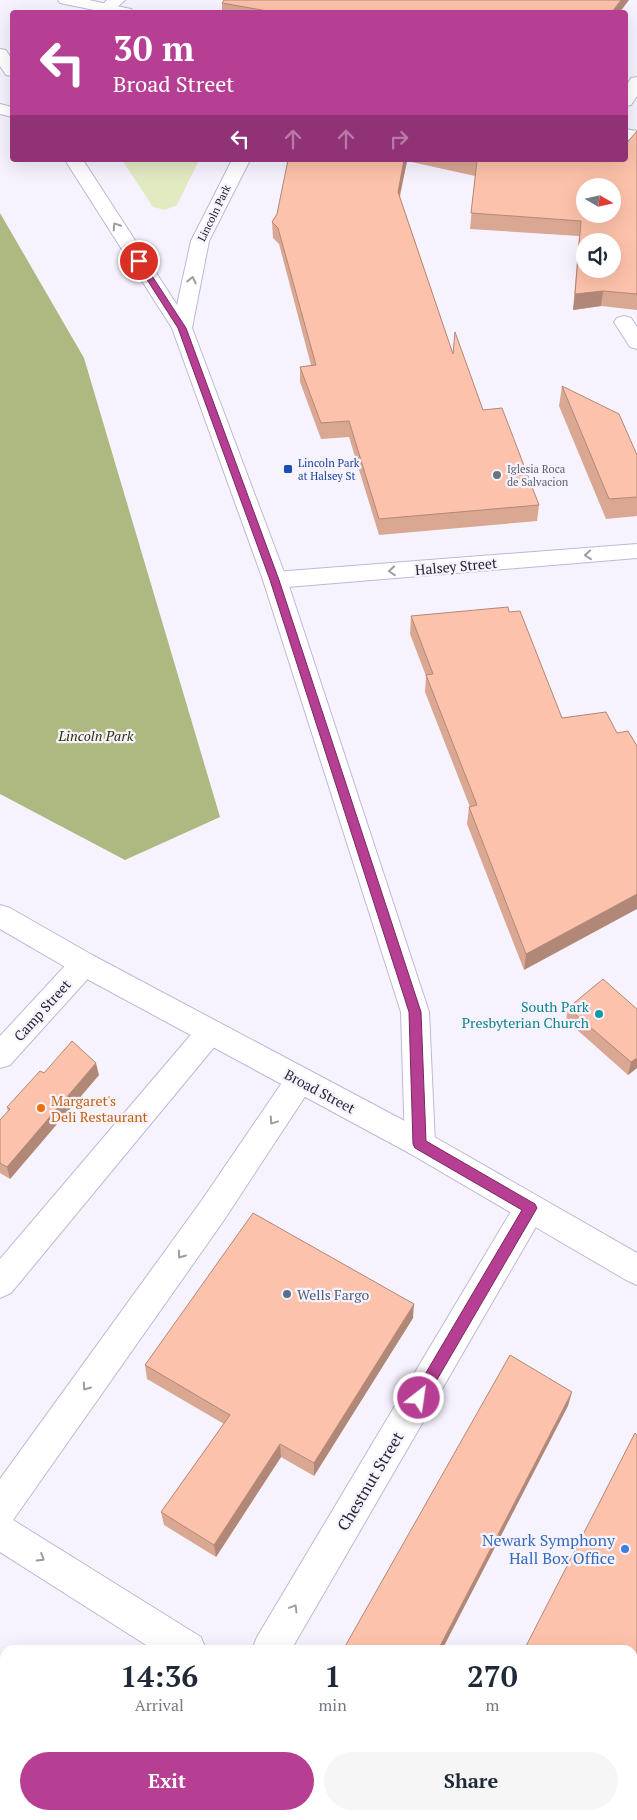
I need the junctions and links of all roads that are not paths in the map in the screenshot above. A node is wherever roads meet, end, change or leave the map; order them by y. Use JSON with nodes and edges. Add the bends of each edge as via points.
{"nodes":[{"id":1,"x":66,"y":0,"type":"edge"},
{"id":2,"x":112,"y":4,"type":"edge"},
{"id":3,"x":0,"y":54,"type":"edge"},
{"id":4,"x":10,"y":68,"type":"edge"},
{"id":5,"x":637,"y":82,"type":"edge"},
{"id":6,"x":628,"y":96,"type":"edge"},
{"id":7,"x":75,"y":162,"type":"edge"},
{"id":8,"x":240,"y":162,"type":"edge"},
{"id":9,"x":624,"y":322,"type":"dead end"},
{"id":10,"x":182,"y":328,"type":"junction"},
{"id":11,"x":637,"y":344,"type":"edge"},
{"id":12,"x":637,"y":551,"type":"edge"},
{"id":13,"x":275,"y":580,"type":"junction"},
{"id":14,"x":0,"y":916,"type":"edge"},
{"id":15,"x":84,"y":964,"type":"junction"},
{"id":16,"x":210,"y":1032,"type":"junction"},
{"id":17,"x":0,"y":1056,"type":"edge"},
{"id":18,"x":300,"y":1080,"type":"junction"},
{"id":19,"x":420,"y":1144,"type":"junction"},
{"id":20,"x":530,"y":1208,"type":"junction"},
{"id":21,"x":637,"y":1270,"type":"edge"},
{"id":22,"x":0,"y":1284,"type":"edge"},
{"id":23,"x":0,"y":1508,"type":"edge"},
{"id":24,"x":0,"y":1532,"type":"edge"},
{"id":25,"x":180,"y":1645,"type":"edge"},
{"id":26,"x":273,"y":1645,"type":"edge"}],
"edges":[{"from":1,"to":2,"type":"main road"},
{"from":3,"to":4,"type":"main road"},
{"from":5,"to":6,"type":"main road"},
{"from":10,"to":7,"type":"main road","one_way":true},
{"from":10,"to":8,"type":"main road","name":"Lincoln Park","one_way":true,"via":[[200,241]]},
{"from":9,"to":11,"type":"main road"},
{"from":10,"to":13,"type":"main road"},
{"from":12,"to":13,"type":"main road","name":"Halsey Street","one_way":true},
{"from":13,"to":19,"type":"main road","via":[[415,1012]]},
{"from":14,"to":15,"type":"main road","name":"Broad Street"},
{"from":15,"to":16,"type":"main road","name":"Broad Street"},
{"from":15,"to":17,"type":"main road","name":"Camp Street"},
{"from":16,"to":18,"type":"main road","name":"Broad Street"},
{"from":16,"to":22,"type":"main road"},
{"from":18,"to":19,"type":"main road","name":"Broad Street"},
{"from":18,"to":23,"type":"main road","one_way":true,"via":[[213,1210]]},
{"from":19,"to":20,"type":"main road","name":"Broad Street"},
{"from":20,"to":21,"type":"main road","name":"Broad Street"},
{"from":26,"to":20,"type":"main road","name":"Chestnut Street","one_way":true},
{"from":24,"to":25,"type":"main road","one_way":true}]}
